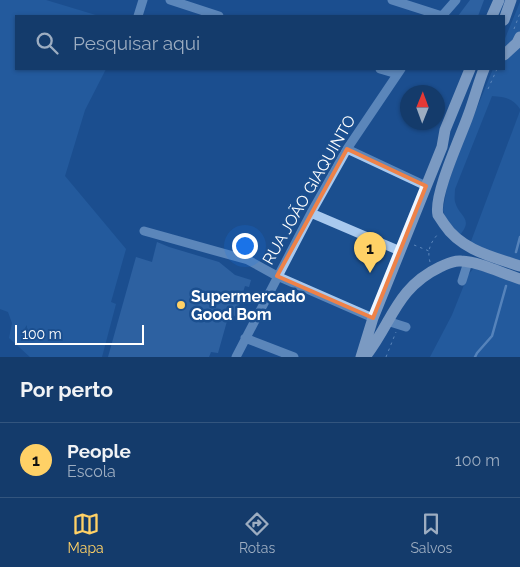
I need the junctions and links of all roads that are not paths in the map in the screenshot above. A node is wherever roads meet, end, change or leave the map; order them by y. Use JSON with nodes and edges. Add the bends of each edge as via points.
{"nodes":[{"id":1,"x":143,"y":0,"type":"edge"},
{"id":2,"x":170,"y":0,"type":"edge"},
{"id":3,"x":392,"y":0,"type":"edge"},
{"id":4,"x":456,"y":0,"type":"edge"},
{"id":5,"x":499,"y":0,"type":"edge"},
{"id":6,"x":511,"y":0,"type":"edge"},
{"id":7,"x":138,"y":15,"type":"edge"},
{"id":8,"x":216,"y":15,"type":"edge"},
{"id":9,"x":439,"y":15,"type":"edge"},
{"id":10,"x":443,"y":15,"type":"edge"},
{"id":11,"x":492,"y":15,"type":"edge"},
{"id":12,"x":505,"y":17,"type":"edge"},
{"id":13,"x":520,"y":36,"type":"edge"},
{"id":14,"x":505,"y":54,"type":"edge"},
{"id":15,"x":386,"y":70,"type":"edge"},
{"id":16,"x":470,"y":70,"type":"edge"},
{"id":17,"x":485,"y":71,"type":"edge"},
{"id":18,"x":399,"y":72,"type":"edge"},
{"id":19,"x":442,"y":147,"type":"junction"},
{"id":20,"x":347,"y":149,"type":"junction"},
{"id":21,"x":426,"y":186,"type":"junction"},
{"id":22,"x":311,"y":213,"type":"junction"},
{"id":23,"x":144,"y":231,"type":"dead end"},
{"id":24,"x":402,"y":246,"type":"junction"},
{"id":25,"x":468,"y":262,"type":"junction"},
{"id":26,"x":520,"y":266,"type":"edge"},
{"id":27,"x":277,"y":276,"type":"junction"},
{"id":28,"x":520,"y":279,"type":"edge"},
{"id":29,"x":462,"y":281,"type":"dead end"},
{"id":30,"x":373,"y":318,"type":"junction"},
{"id":31,"x":387,"y":321,"type":"junction"},
{"id":32,"x":403,"y":326,"type":"road end"},
{"id":33,"x":245,"y":338,"type":"junction"},
{"id":34,"x":236,"y":357,"type":"edge"},
{"id":35,"x":294,"y":357,"type":"edge"},
{"id":36,"x":361,"y":357,"type":"edge"},
{"id":37,"x":365,"y":357,"type":"edge"}],
"edges":[{"from":1,"to":7,"type":"street"},
{"from":2,"to":8,"type":"street"},
{"from":3,"to":9,"type":"street"},
{"from":4,"to":10,"type":"street"},
{"from":5,"to":11,"type":"main road"},
{"from":6,"to":12,"type":"main road"},
{"from":13,"to":14,"type":"main road"},
{"from":15,"to":18,"type":"street"},
{"from":16,"to":19,"type":"main road","via":[[445,130]]},
{"from":17,"to":19,"type":"main road","via":[[470,91]]},
{"from":17,"to":26,"type":"main road","via":[[440,193],[439,216],[461,242]]},
{"from":18,"to":20,"type":"street","name":"RUA JOÃO GIAQUINTO"},
{"from":19,"to":21,"type":"main road"},
{"from":20,"to":21,"type":"street"},
{"from":20,"to":22,"type":"street","name":"RUA JOÃO GIAQUINTO"},
{"from":21,"to":24,"type":"main road"},
{"from":22,"to":24,"type":"street"},
{"from":22,"to":27,"type":"street","name":"RUA JOÃO GIAQUINTO"},
{"from":23,"to":27,"type":"street","via":[[248,260]]},
{"from":24,"to":30,"type":"main road"},
{"from":25,"to":28,"type":"main road"},
{"from":25,"to":29,"type":"street"},
{"from":25,"to":31,"type":"main road","via":[[450,262],[420,278]]},
{"from":27,"to":30,"type":"street"},
{"from":27,"to":33,"type":"street","name":"RUA JOÃO GIAQUINTO"},
{"from":30,"to":36,"type":"main road"},
{"from":31,"to":32,"type":"street"},
{"from":31,"to":37,"type":"main road"},
{"from":33,"to":34,"type":"street","name":"RUA JOÃO GIAQUINTO"},
{"from":33,"to":35,"type":"street"}]}
